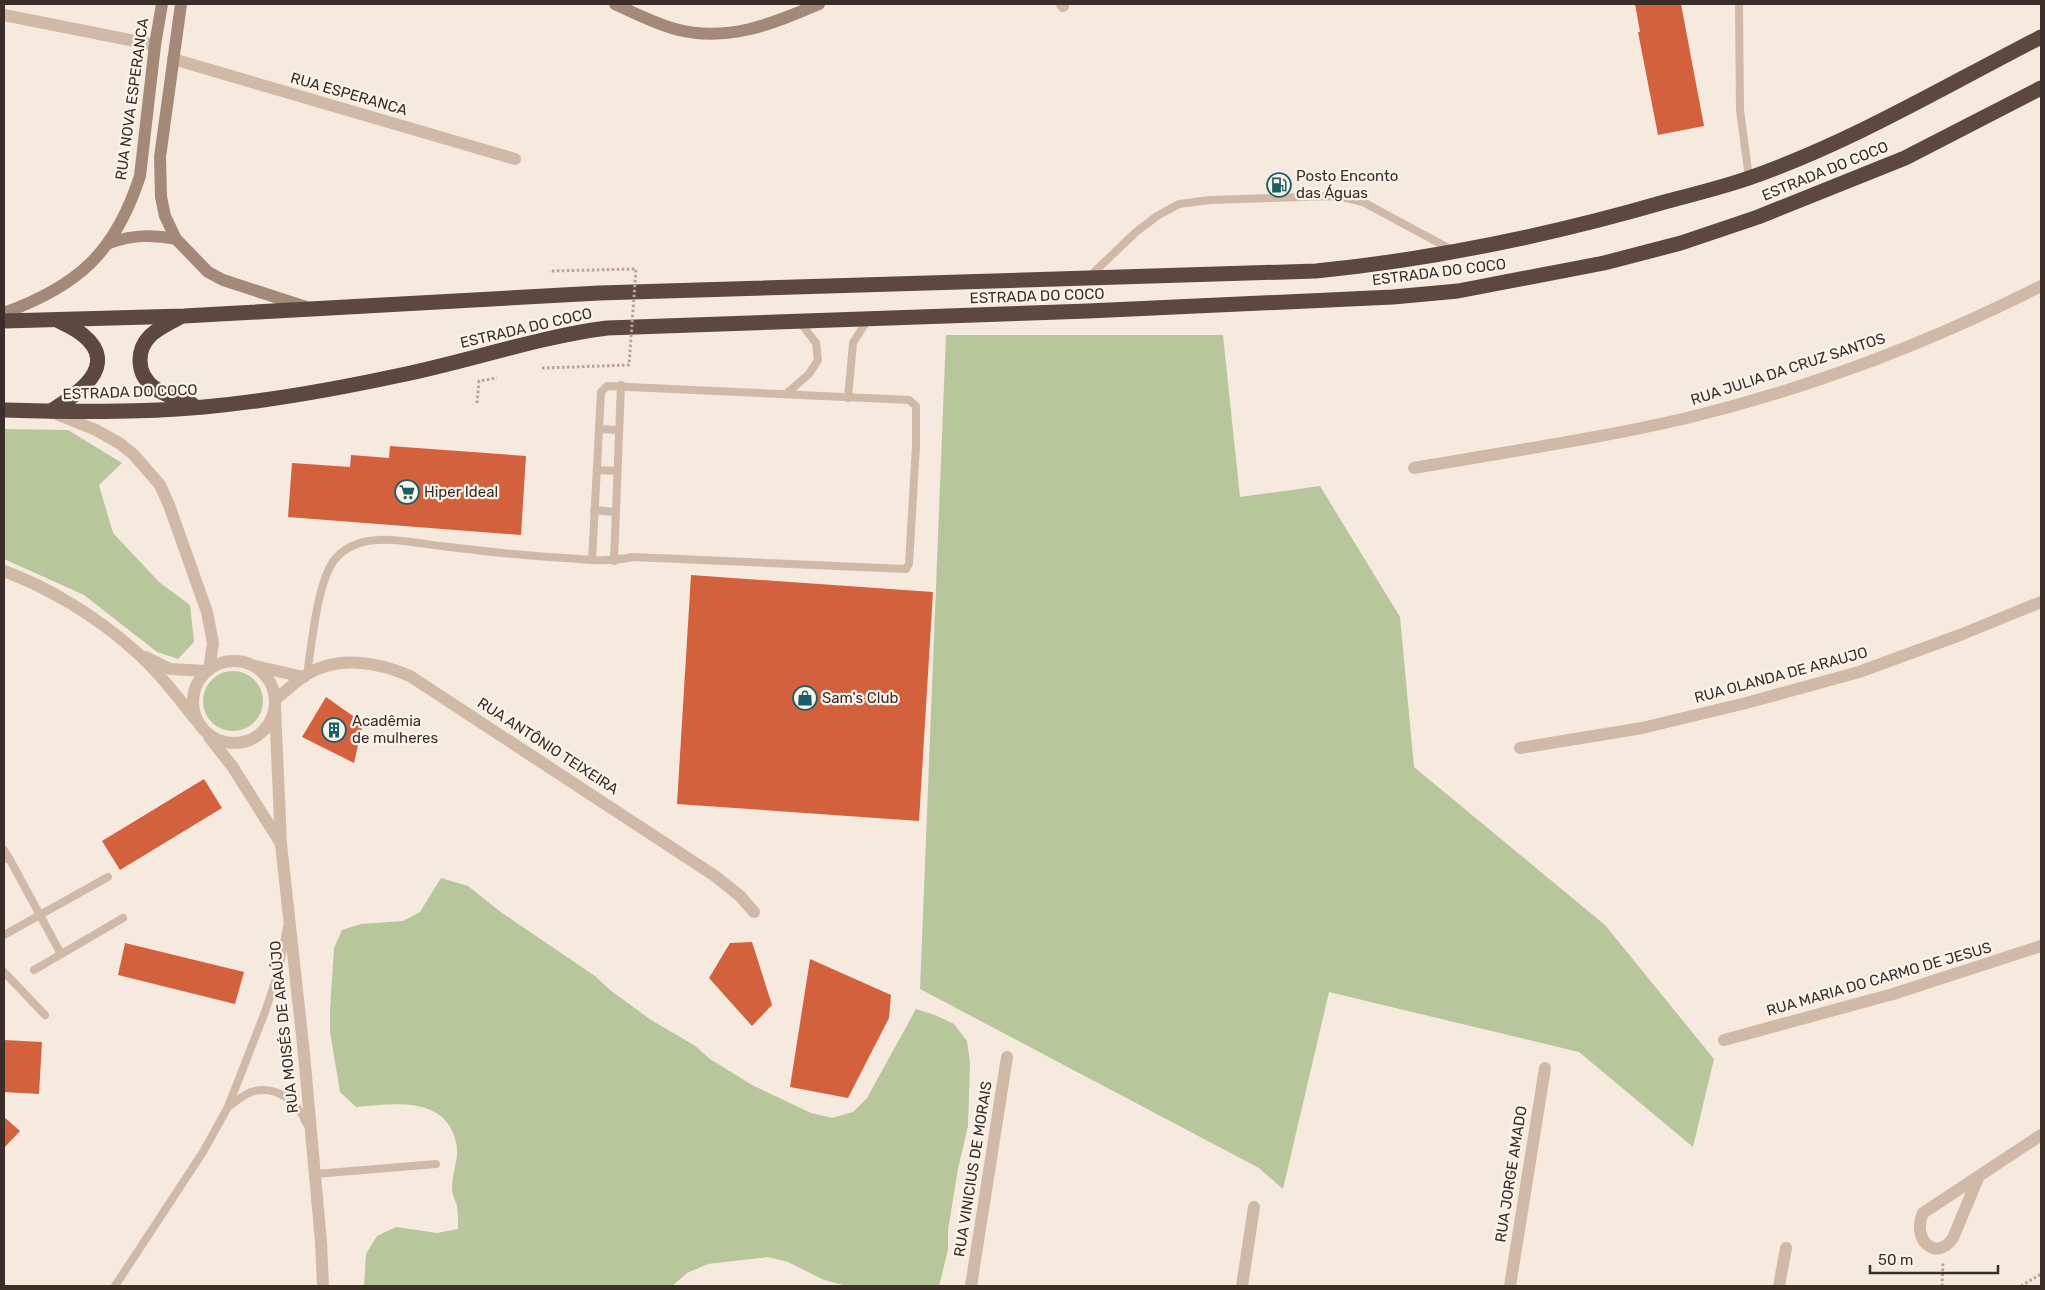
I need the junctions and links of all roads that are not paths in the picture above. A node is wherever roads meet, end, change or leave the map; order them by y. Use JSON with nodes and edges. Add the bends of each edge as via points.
{"nodes":[{"id":1,"x":162,"y":4,"type":"edge"},
{"id":2,"x":181,"y":4,"type":"edge"},
{"id":3,"x":615,"y":4,"type":"edge"},
{"id":4,"x":819,"y":4,"type":"edge"},
{"id":5,"x":1739,"y":4,"type":"edge"},
{"id":6,"x":4,"y":15,"type":"edge"},
{"id":7,"x":2041,"y":36,"type":"edge"},
{"id":8,"x":155,"y":45,"type":"junction"},
{"id":9,"x":173,"y":59,"type":"junction"},
{"id":10,"x":2041,"y":88,"type":"edge"},
{"id":11,"x":515,"y":159,"type":"dead end"},
{"id":12,"x":1749,"y":178,"type":"junction"},
{"id":13,"x":176,"y":239,"type":"junction"},
{"id":14,"x":109,"y":243,"type":"junction"},
{"id":15,"x":1454,"y":251,"type":"junction"},
{"id":16,"x":1089,"y":278,"type":"junction"},
{"id":17,"x":2041,"y":286,"type":"edge"},
{"id":18,"x":308,"y":308,"type":"junction"},
{"id":19,"x":4,"y":313,"type":"edge"},
{"id":20,"x":184,"y":316,"type":"junction"},
{"id":21,"x":868,"y":319,"type":"junction"},
{"id":22,"x":59,"y":320,"type":"junction"},
{"id":23,"x":4,"y":321,"type":"edge"},
{"id":24,"x":799,"y":321,"type":"junction"},
{"id":25,"x":621,"y":385,"type":"junction"},
{"id":26,"x":786,"y":394,"type":"junction"},
{"id":27,"x":848,"y":398,"type":"junction"},
{"id":28,"x":203,"y":407,"type":"junction"},
{"id":29,"x":4,"y":410,"type":"edge"},
{"id":30,"x":49,"y":411,"type":"junction"},
{"id":31,"x":599,"y":429,"type":"junction"},
{"id":32,"x":619,"y":430,"type":"junction"},
{"id":33,"x":1414,"y":468,"type":"dead end"},
{"id":34,"x":597,"y":470,"type":"junction"},
{"id":35,"x":617,"y":471,"type":"junction"},
{"id":36,"x":594,"y":510,"type":"junction"},
{"id":37,"x":615,"y":512,"type":"junction"},
{"id":38,"x":592,"y":560,"type":"junction"},
{"id":39,"x":614,"y":561,"type":"junction"},
{"id":40,"x":4,"y":571,"type":"edge"},
{"id":41,"x":2041,"y":602,"type":"edge"},
{"id":42,"x":135,"y":651,"type":"junction"},
{"id":43,"x":254,"y":666,"type":"junction"},
{"id":44,"x":208,"y":670,"type":"junction"},
{"id":45,"x":305,"y":675,"type":"junction"},
{"id":46,"x":275,"y":703,"type":"junction"},
{"id":47,"x":203,"y":728,"type":"junction"},
{"id":48,"x":1520,"y":748,"type":"dead end"},
{"id":49,"x":281,"y":844,"type":"junction"},
{"id":50,"x":4,"y":850,"type":"edge"},
{"id":51,"x":6,"y":859,"type":"edge"},
{"id":52,"x":108,"y":876,"type":"dead end"},
{"id":53,"x":754,"y":912,"type":"dead end"},
{"id":54,"x":40,"y":915,"type":"junction"},
{"id":55,"x":289,"y":915,"type":"junction"},
{"id":56,"x":123,"y":918,"type":"dead end"},
{"id":57,"x":4,"y":935,"type":"edge"},
{"id":58,"x":2041,"y":946,"type":"edge"},
{"id":59,"x":62,"y":954,"type":"junction"},
{"id":60,"x":34,"y":970,"type":"dead end"},
{"id":61,"x":4,"y":972,"type":"edge"},
{"id":62,"x":45,"y":1015,"type":"dead end"},
{"id":63,"x":1724,"y":1040,"type":"dead end"},
{"id":64,"x":1007,"y":1056,"type":"dead end"},
{"id":65,"x":1545,"y":1068,"type":"dead end"},
{"id":66,"x":228,"y":1107,"type":"junction"},
{"id":67,"x":311,"y":1135,"type":"junction"},
{"id":68,"x":2041,"y":1135,"type":"edge"},
{"id":69,"x":436,"y":1164,"type":"dead end"},
{"id":70,"x":315,"y":1174,"type":"junction"},
{"id":71,"x":1978,"y":1178,"type":"junction"},
{"id":72,"x":1254,"y":1207,"type":"dead end"},
{"id":73,"x":1786,"y":1248,"type":"dead end"},
{"id":74,"x":115,"y":1286,"type":"edge"},
{"id":75,"x":323,"y":1286,"type":"edge"},
{"id":76,"x":971,"y":1286,"type":"edge"},
{"id":77,"x":1242,"y":1286,"type":"edge"},
{"id":78,"x":1510,"y":1286,"type":"edge"},
{"id":79,"x":1779,"y":1286,"type":"edge"}],
"edges":[{"from":1,"to":8,"type":"street","name":"RUA NOVA ESPERANCA"},
{"from":2,"to":9,"type":"street"},
{"from":3,"to":4,"type":"street","via":[[675,29],[702,33],[732,33],[760,28]]},
{"from":5,"to":12,"type":"lane","via":[[1740,110]]},
{"from":6,"to":8,"type":"street"},
{"from":7,"to":12,"type":"highway","name":"ESTRADA DO COCO","via":[[1888,118]]},
{"from":8,"to":14,"type":"street","name":"RUA NOVA ESPERANCA","via":[[140,176]]},
{"from":9,"to":11,"type":"street","name":"RUA ESPERANCA"},
{"from":9,"to":13,"type":"street","via":[[159,176],[165,216]]},
{"from":10,"to":21,"type":"highway","name":"ESTRADA DO COCO","via":[[1905,158],[1758,217],[1604,263],[1524,279],[1393,297]]},
{"from":12,"to":15,"type":"highway","name":"ESTRADA DO COCO","via":[[1592,224]]},
{"from":13,"to":14,"type":"street","via":[[141,235]]},
{"from":13,"to":18,"type":"street","via":[[200,265],[223,280]]},
{"from":14,"to":19,"type":"street","name":"RUA NOVA ESPERANCA","via":[[82,273],[61,288]]},
{"from":15,"to":16,"type":"highway","name":"ESTRADA DO COCO","via":[[1388,263],[1316,270]]},
{"from":15,"to":16,"type":"lane","via":[[1363,202],[1337,196],[1210,200],[1179,204],[1157,216]]},
{"from":16,"to":18,"type":"highway","name":"ESTRADA DO COCO","via":[[618,293]]},
{"from":17,"to":33,"type":"street","name":"RUA JULIA DA CRUZ SANTOS","via":[[1916,344],[1763,397],[1687,418],[1594,437]]},
{"from":18,"to":20,"type":"highway","name":"ESTRADA DO COCO"},
{"from":20,"to":22,"type":"highway","name":"ESTRADA DO COCO"},
{"from":20,"to":28,"type":"highway","via":[[151,335],[143,344],[140,368],[154,389]]},
{"from":21,"to":24,"type":"highway","name":"ESTRADA DO COCO"},
{"from":21,"to":27,"type":"lane","via":[[853,342]]},
{"from":22,"to":23,"type":"highway","name":"ESTRADA DO COCO"},
{"from":22,"to":30,"type":"highway","via":[[92,344],[97,355],[96,365],[94,375],[82,391]]},
{"from":24,"to":26,"type":"lane","via":[[816,343],[818,360],[809,374]]},
{"from":24,"to":28,"type":"highway","name":"ESTRADA DO COCO","via":[[651,325],[570,332],[386,378]]},
{"from":25,"to":26,"type":"lane"},
{"from":25,"to":31,"type":"lane","via":[[603,388]]},
{"from":25,"to":32,"type":"lane"},
{"from":26,"to":27,"type":"lane"},
{"from":27,"to":39,"type":"lane","via":[[909,400],[916,406],[909,564],[906,569],[633,557]]},
{"from":28,"to":30,"type":"highway","name":"ESTRADA DO COCO"},
{"from":29,"to":30,"type":"highway","name":"ESTRADA DO COCO"},
{"from":30,"to":44,"type":"street","via":[[119,443],[148,468],[160,485],[207,612],[213,643]]},
{"from":31,"to":32,"type":"lane"},
{"from":31,"to":34,"type":"lane"},
{"from":32,"to":35,"type":"lane"},
{"from":34,"to":35,"type":"lane"},
{"from":34,"to":36,"type":"lane"},
{"from":35,"to":37,"type":"lane"},
{"from":36,"to":37,"type":"lane"},
{"from":36,"to":38,"type":"lane"},
{"from":37,"to":39,"type":"lane"},
{"from":38,"to":39,"type":"lane"},
{"from":38,"to":45,"type":"lane","via":[[510,555],[378,539],[362,542],[348,548],[328,570]]},
{"from":40,"to":42,"type":"street","via":[[72,605]]},
{"from":41,"to":48,"type":"street","name":"RUA OLANDA DE ARAUJO","via":[[1859,672],[1642,728]]},
{"from":42,"to":44,"type":"street","via":[[170,669]]},
{"from":42,"to":47,"type":"street"},
{"from":43,"to":44,"type":"street","via":[[231,661]]},
{"from":43,"to":45,"type":"street"},
{"from":43,"to":46,"type":"street","via":[[271,684]]},
{"from":44,"to":47,"type":"street","via":[[199,680],[193,703]]},
{"from":45,"to":46,"type":"street","name":"RUA ANTÔNIO TEIXEIRA"},
{"from":45,"to":53,"type":"street","name":"RUA ANTÔNIO TEIXEIRA","via":[[346,663],[391,668],[410,676],[715,876]]},
{"from":46,"to":47,"type":"street","via":[[272,720],[264,730],[241,743],[228,743]]},
{"from":46,"to":49,"type":"street","name":"RUA MOISÉS DE ARAÚJO"},
{"from":47,"to":49,"type":"street","via":[[232,766]]},
{"from":49,"to":55,"type":"street","name":"RUA MOISÉS DE ARAÚJO"},
{"from":50,"to":51,"type":"lane"},
{"from":51,"to":54,"type":"lane"},
{"from":52,"to":54,"type":"lane"},
{"from":54,"to":57,"type":"lane"},
{"from":54,"to":59,"type":"lane"},
{"from":55,"to":66,"type":"lane","via":[[279,970]]},
{"from":55,"to":67,"type":"street","name":"RUA MOISÉS DE ARAÚJO"},
{"from":56,"to":59,"type":"lane"},
{"from":58,"to":63,"type":"street","name":"RUA MARIA DO CARMO DE JESUS","via":[[1893,994]]},
{"from":59,"to":60,"type":"lane"},
{"from":61,"to":62,"type":"lane"},
{"from":64,"to":76,"type":"street","name":"RUA VINICIUS DE MORAIS"},
{"from":65,"to":78,"type":"street","name":"RUA JORGE AMADO"},
{"from":66,"to":67,"type":"lane","via":[[251,1092],[282,1094],[302,1112]]},
{"from":66,"to":74,"type":"lane","via":[[204,1152]]},
{"from":67,"to":70,"type":"street","name":"RUA MOISÉS DE ARAÚJO"},
{"from":68,"to":71,"type":"street"},
{"from":69,"to":70,"type":"lane"},
{"from":70,"to":75,"type":"street","name":"RUA MOISÉS DE ARAÚJO"},
{"from":71,"to":71,"type":"street","via":[[1923,1213],[1918,1228],[1926,1244],[1935,1249],[1948,1245]]},
{"from":72,"to":77,"type":"street"},
{"from":73,"to":79,"type":"street"}]}
